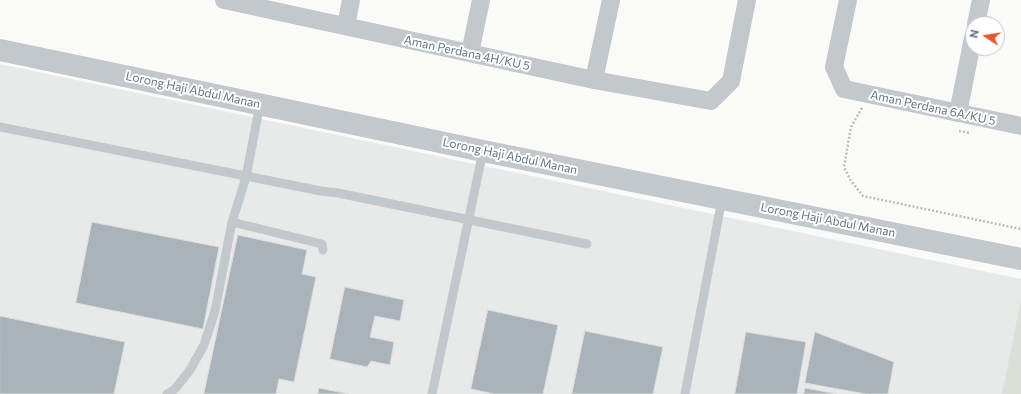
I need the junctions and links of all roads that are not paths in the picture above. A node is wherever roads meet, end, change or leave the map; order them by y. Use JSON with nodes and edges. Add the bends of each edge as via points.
{"nodes":[{"id":1,"x":224,"y":0,"type":"edge"},
{"id":2,"x":351,"y":0,"type":"edge"},
{"id":3,"x":481,"y":0,"type":"edge"},
{"id":4,"x":611,"y":0,"type":"edge"},
{"id":5,"x":747,"y":0,"type":"edge"},
{"id":6,"x":848,"y":0,"type":"edge"},
{"id":7,"x":981,"y":0,"type":"edge"},
{"id":8,"x":978,"y":16,"type":"edge"},
{"id":9,"x":346,"y":26,"type":"junction"},
{"id":10,"x":0,"y":50,"type":"edge"},
{"id":11,"x":470,"y":53,"type":"junction"},
{"id":12,"x":969,"y":56,"type":"edge"},
{"id":13,"x":594,"y":80,"type":"junction"},
{"id":14,"x":260,"y":104,"type":"junction"},
{"id":15,"x":958,"y":113,"type":"junction"},
{"id":16,"x":1021,"y":126,"type":"edge"},
{"id":17,"x":0,"y":127,"type":"edge"},
{"id":18,"x":484,"y":150,"type":"junction"},
{"id":19,"x":246,"y":176,"type":"junction"},
{"id":20,"x":722,"y":199,"type":"junction"},
{"id":21,"x":469,"y":220,"type":"junction"},
{"id":22,"x":232,"y":222,"type":"junction"},
{"id":23,"x":587,"y":244,"type":"dead end"},
{"id":24,"x":323,"y":250,"type":"dead end"},
{"id":25,"x":1021,"y":259,"type":"edge"},
{"id":26,"x":167,"y":394,"type":"edge"},
{"id":27,"x":432,"y":394,"type":"edge"},
{"id":28,"x":685,"y":394,"type":"edge"}],
"edges":[{"from":1,"to":9,"type":"street","name":"Aman Perdana 4H/KU 5"},
{"from":2,"to":9,"type":"street"},
{"from":3,"to":11,"type":"street"},
{"from":4,"to":13,"type":"street"},
{"from":5,"to":13,"type":"street","name":"Aman Perdana 4H/KU 5","via":[[731,81],[711,101]]},
{"from":6,"to":15,"type":"street","name":"Aman Perdana 6A/KU 5","via":[[834,67],[844,89]]},
{"from":7,"to":8,"type":"street"},
{"from":9,"to":11,"type":"street","name":"Aman Perdana 4H/KU 5"},
{"from":10,"to":14,"type":"street","name":"Lorong Haji Abdul Manan"},
{"from":11,"to":13,"type":"street","name":"Aman Perdana 4H/KU 5"},
{"from":12,"to":15,"type":"street"},
{"from":14,"to":18,"type":"street","name":"Lorong Haji Abdul Manan"},
{"from":14,"to":19,"type":"lane"},
{"from":15,"to":16,"type":"street","name":"Aman Perdana 6A/KU 5"},
{"from":17,"to":19,"type":"lane"},
{"from":18,"to":20,"type":"street","name":"Lorong Haji Abdul Manan"},
{"from":18,"to":21,"type":"lane"},
{"from":19,"to":21,"type":"lane"},
{"from":19,"to":22,"type":"lane"},
{"from":20,"to":25,"type":"street","name":"Lorong Haji Abdul Manan"},
{"from":20,"to":28,"type":"lane"},
{"from":21,"to":23,"type":"lane"},
{"from":21,"to":27,"type":"lane"},
{"from":22,"to":24,"type":"lane","via":[[322,244]]},
{"from":22,"to":26,"type":"lane","via":[[215,311],[204,345],[190,370],[175,389]]}]}
